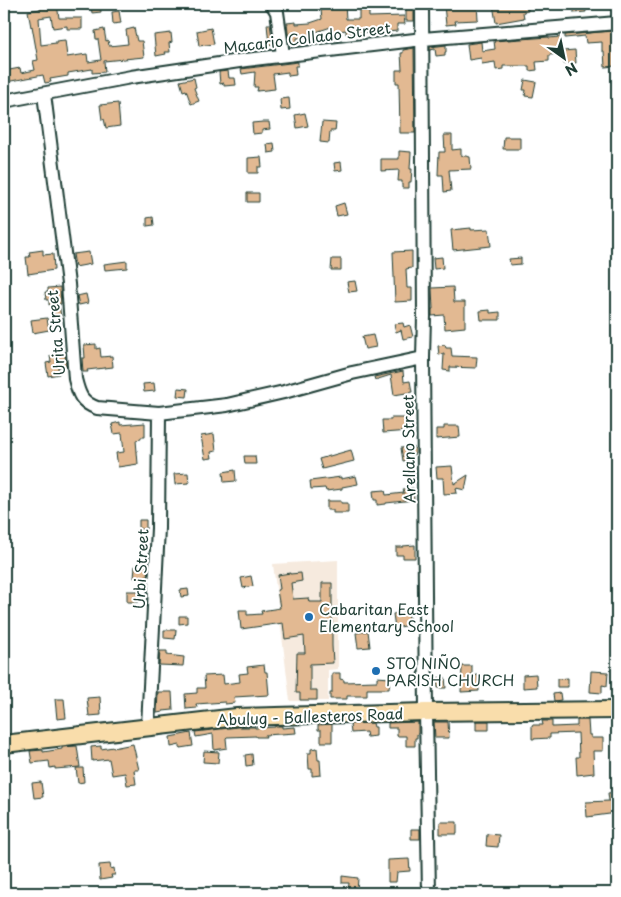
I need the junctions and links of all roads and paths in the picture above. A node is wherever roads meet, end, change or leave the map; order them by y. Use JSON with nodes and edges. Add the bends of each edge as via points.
{"nodes":[{"id":1,"x":272,"y":4,"type":"edge"},
{"id":2,"x":422,"y":4,"type":"edge"},
{"id":3,"x":617,"y":24,"type":"edge"},
{"id":4,"x":423,"y":39,"type":"junction"},
{"id":5,"x":283,"y":55,"type":"junction"},
{"id":6,"x":44,"y":94,"type":"junction"},
{"id":7,"x":4,"y":101,"type":"edge"},
{"id":8,"x":423,"y":358,"type":"junction"},
{"id":9,"x":159,"y":413,"type":"junction"},
{"id":10,"x":617,"y":710,"type":"edge"},
{"id":11,"x":426,"y":712,"type":"junction"},
{"id":12,"x":148,"y":726,"type":"junction"},
{"id":13,"x":4,"y":744,"type":"edge"},
{"id":14,"x":429,"y":893,"type":"edge"}],
"edges":[{"from":1,"to":5,"type":"street","via":[[277,12]]},
{"from":2,"to":4,"type":"street","name":"Arellano Street"},
{"from":3,"to":4,"type":"street","name":"Macario Collado Street"},
{"from":4,"to":5,"type":"street","name":"Macario Collado Street"},
{"from":4,"to":8,"type":"street","name":"Arellano Street"},
{"from":5,"to":6,"type":"street","name":"Macario Collado Street","via":[[131,77]]},
{"from":6,"to":7,"type":"street","name":"Macario Collado Street"},
{"from":6,"to":9,"type":"street","name":"Urita Street","via":[[78,389],[82,398],[97,408]]},
{"from":8,"to":9,"type":"street","name":"Urita Street","via":[[227,405]]},
{"from":8,"to":11,"type":"street","name":"Arellano Street"},
{"from":9,"to":12,"type":"street","name":"Urbi Street","via":[[158,528]]},
{"from":10,"to":11,"type":"main road","name":"Abulug - Ballesteros Road"},
{"from":11,"to":12,"type":"main road","name":"Abulug - Ballesteros Road","via":[[237,717]]},
{"from":11,"to":14,"type":"street","name":"Arellano Street"},
{"from":12,"to":13,"type":"main road","name":"Abulug - Ballesteros Road"}]}
